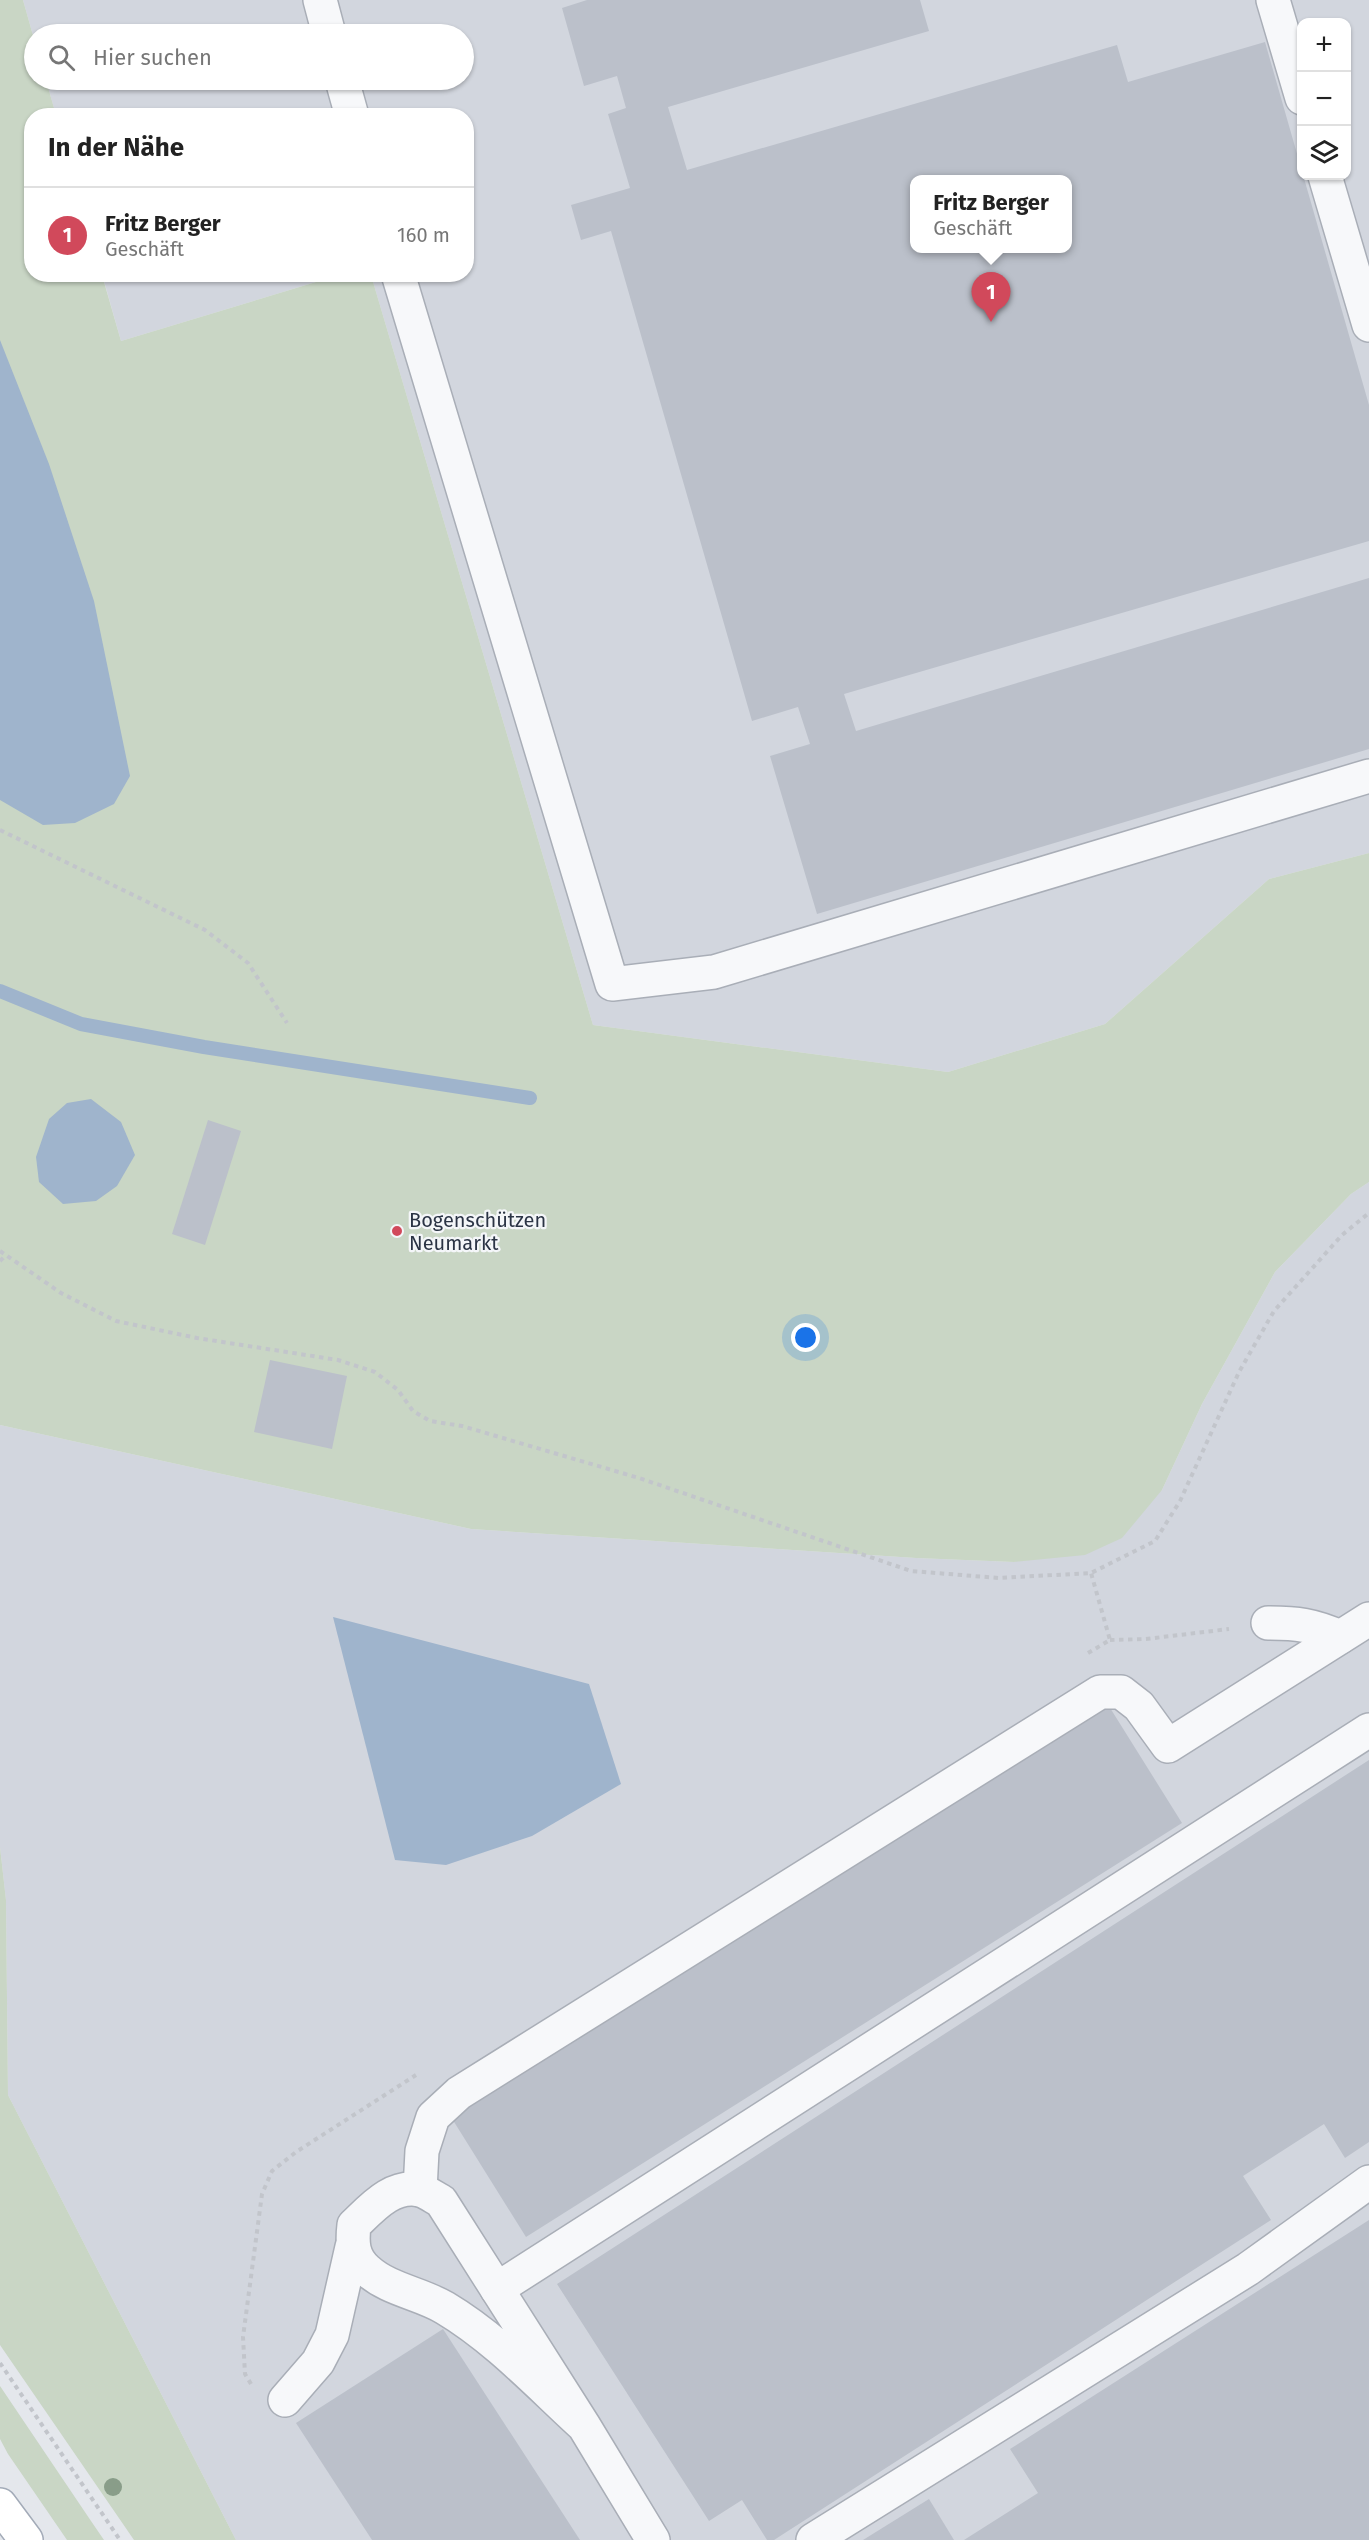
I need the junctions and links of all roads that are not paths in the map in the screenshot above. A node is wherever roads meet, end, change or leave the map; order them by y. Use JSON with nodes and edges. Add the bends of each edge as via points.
{"nodes":[{"id":1,"x":320,"y":0,"type":"edge"},
{"id":2,"x":1273,"y":0,"type":"edge"},
{"id":3,"x":326,"y":24,"type":"edge"},
{"id":4,"x":1297,"y":81,"type":"edge"},
{"id":5,"x":345,"y":90,"type":"edge"},
{"id":6,"x":350,"y":108,"type":"edge"},
{"id":7,"x":1326,"y":180,"type":"edge"},
{"id":8,"x":400,"y":282,"type":"edge"},
{"id":9,"x":1369,"y":325,"type":"edge"},
{"id":10,"x":1369,"y":776,"type":"edge"},
{"id":11,"x":1369,"y":1619,"type":"edge"},
{"id":12,"x":1268,"y":1623,"type":"road end"},
{"id":13,"x":1340,"y":1637,"type":"junction"},
{"id":14,"x":1369,"y":1730,"type":"edge"},
{"id":15,"x":1369,"y":2182,"type":"edge"},
{"id":16,"x":420,"y":2190,"type":"junction"},
{"id":17,"x":352,"y":2247,"type":"junction"},
{"id":18,"x":497,"y":2289,"type":"junction"},
{"id":19,"x":285,"y":2400,"type":"dead end"},
{"id":20,"x":584,"y":2426,"type":"junction"},
{"id":21,"x":0,"y":2505,"type":"edge"},
{"id":22,"x":26,"y":2540,"type":"edge"},
{"id":23,"x":652,"y":2540,"type":"edge"},
{"id":24,"x":813,"y":2540,"type":"edge"}],
"edges":[{"from":1,"to":3,"type":"lane"},
{"from":2,"to":4,"type":"lane"},
{"from":5,"to":6,"type":"lane"},
{"from":7,"to":9,"type":"lane"},
{"from":8,"to":10,"type":"lane","via":[[612,984],[714,972]]},
{"from":11,"to":13,"type":"lane"},
{"from":12,"to":13,"type":"lane","via":[[1316,1626]]},
{"from":13,"to":16,"type":"lane","via":[[1168,1746],[1139,1706],[1121,1692],[1100,1692],[459,2094],[433,2117],[422,2151]]},
{"from":14,"to":18,"type":"lane"},
{"from":15,"to":24,"type":"lane","via":[[1248,2269]]},
{"from":16,"to":17,"type":"lane","via":[[400,2190],[380,2200],[354,2224]]},
{"from":16,"to":18,"type":"lane","via":[[441,2201]]},
{"from":17,"to":19,"type":"lane","via":[[332,2335],[318,2362]]},
{"from":17,"to":20,"type":"lane","via":[[366,2270],[391,2286],[443,2307],[481,2333]]},
{"from":18,"to":20,"type":"lane"},
{"from":20,"to":23,"type":"lane"},
{"from":21,"to":22,"type":"main road"}]}
